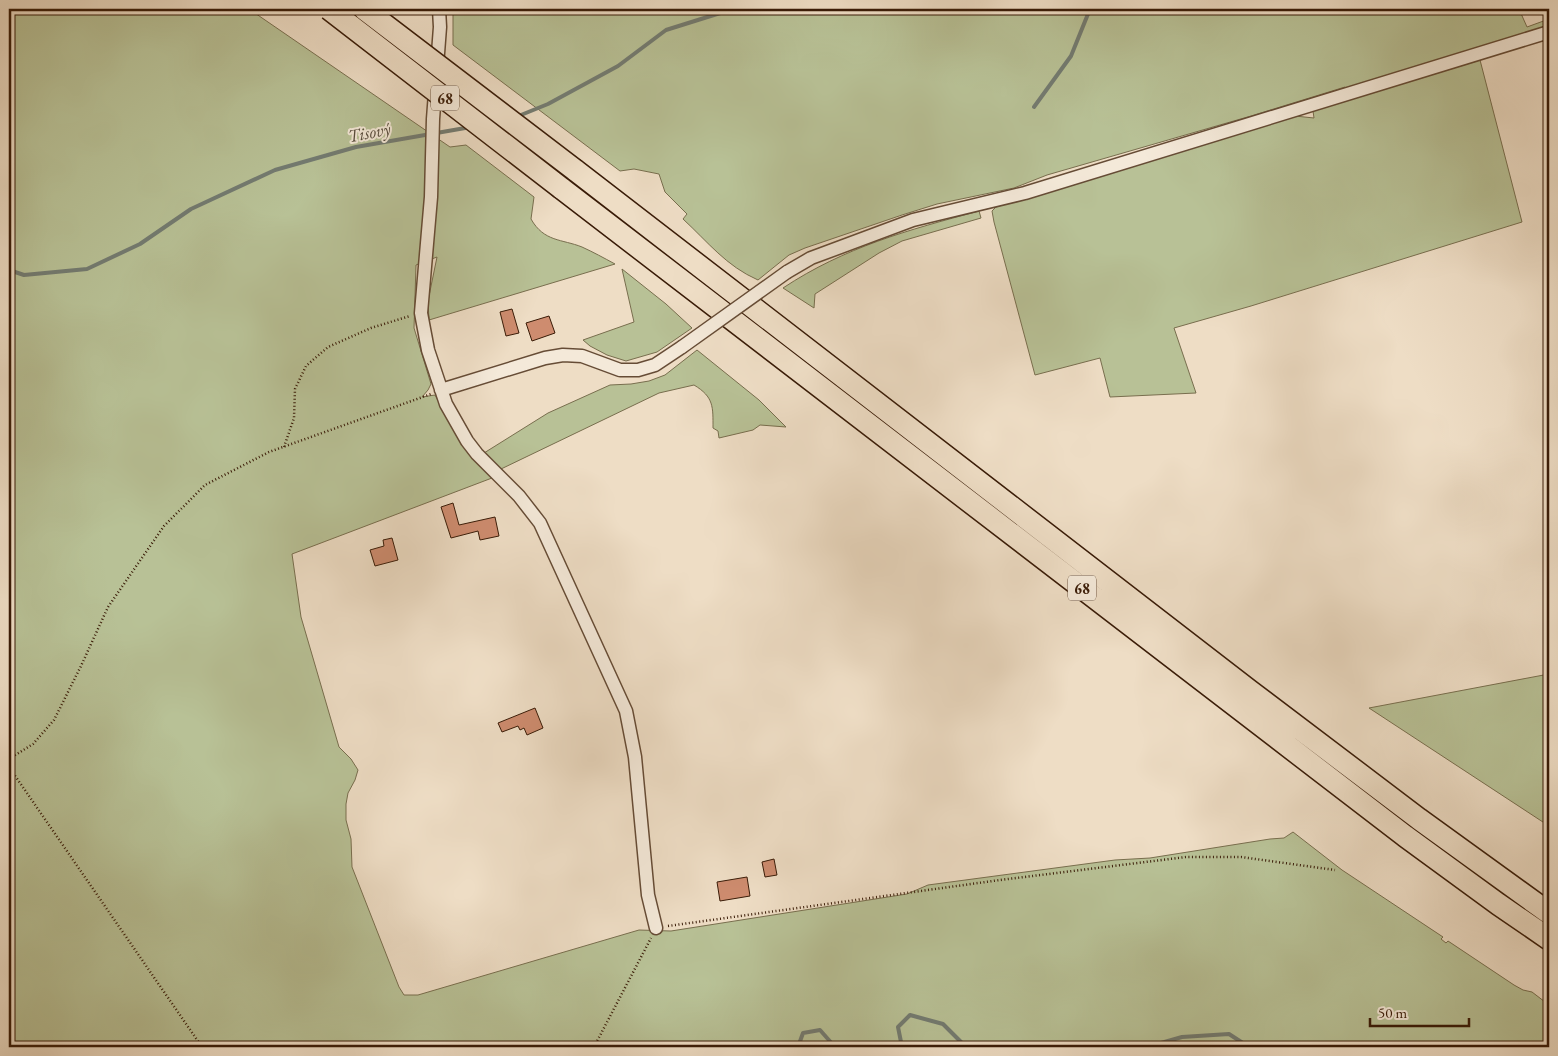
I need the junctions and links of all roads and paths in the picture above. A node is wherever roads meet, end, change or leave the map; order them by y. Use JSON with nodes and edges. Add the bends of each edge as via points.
{"nodes":[{"id":1,"x":330,"y":9,"type":"edge"},
{"id":2,"x":364,"y":9,"type":"edge"},
{"id":3,"x":439,"y":9,"type":"edge"},
{"id":4,"x":1549,"y":32,"type":"edge"},
{"id":5,"x":421,"y":313,"type":"junction"},
{"id":6,"x":441,"y":390,"type":"junction"},
{"id":7,"x":284,"y":447,"type":"junction"},
{"id":8,"x":9,"y":759,"type":"edge"},
{"id":9,"x":9,"y":767,"type":"edge"},
{"id":10,"x":1334,"y":870,"type":"dead end"},
{"id":11,"x":1549,"y":913,"type":"edge"},
{"id":12,"x":656,"y":928,"type":"junction"},
{"id":13,"x":1549,"y":940,"type":"edge"},
{"id":14,"x":202,"y":1047,"type":"edge"},
{"id":15,"x":594,"y":1047,"type":"edge"}],
"edges":[{"from":1,"to":13,"type":"highway","number":"68","bridge":true,"via":[[1406,836]]},
{"from":2,"to":11,"type":"highway","number":"68","bridge":true,"via":[[1250,691]]},
{"from":3,"to":5,"type":"street","via":[[431,197]]},
{"from":4,"to":6,"type":"street","bridge":true,"via":[[1025,193],[913,220],[811,258],[656,365],[620,370],[582,356],[563,355]]},
{"from":5,"to":6,"type":"street","via":[[428,350]]},
{"from":5,"to":7,"type":"path","via":[[371,328],[328,347],[306,366],[295,389],[294,418]]},
{"from":6,"to":7,"type":"path"},
{"from":6,"to":12,"type":"street","via":[[467,441],[540,523],[626,711],[635,757],[648,895]]},
{"from":7,"to":8,"type":"path","via":[[205,486],[164,526],[108,607],[54,720],[33,744]]},
{"from":9,"to":14,"type":"path"},
{"from":10,"to":12,"type":"path","via":[[1241,857],[1186,857]]},
{"from":12,"to":15,"type":"path"}]}
